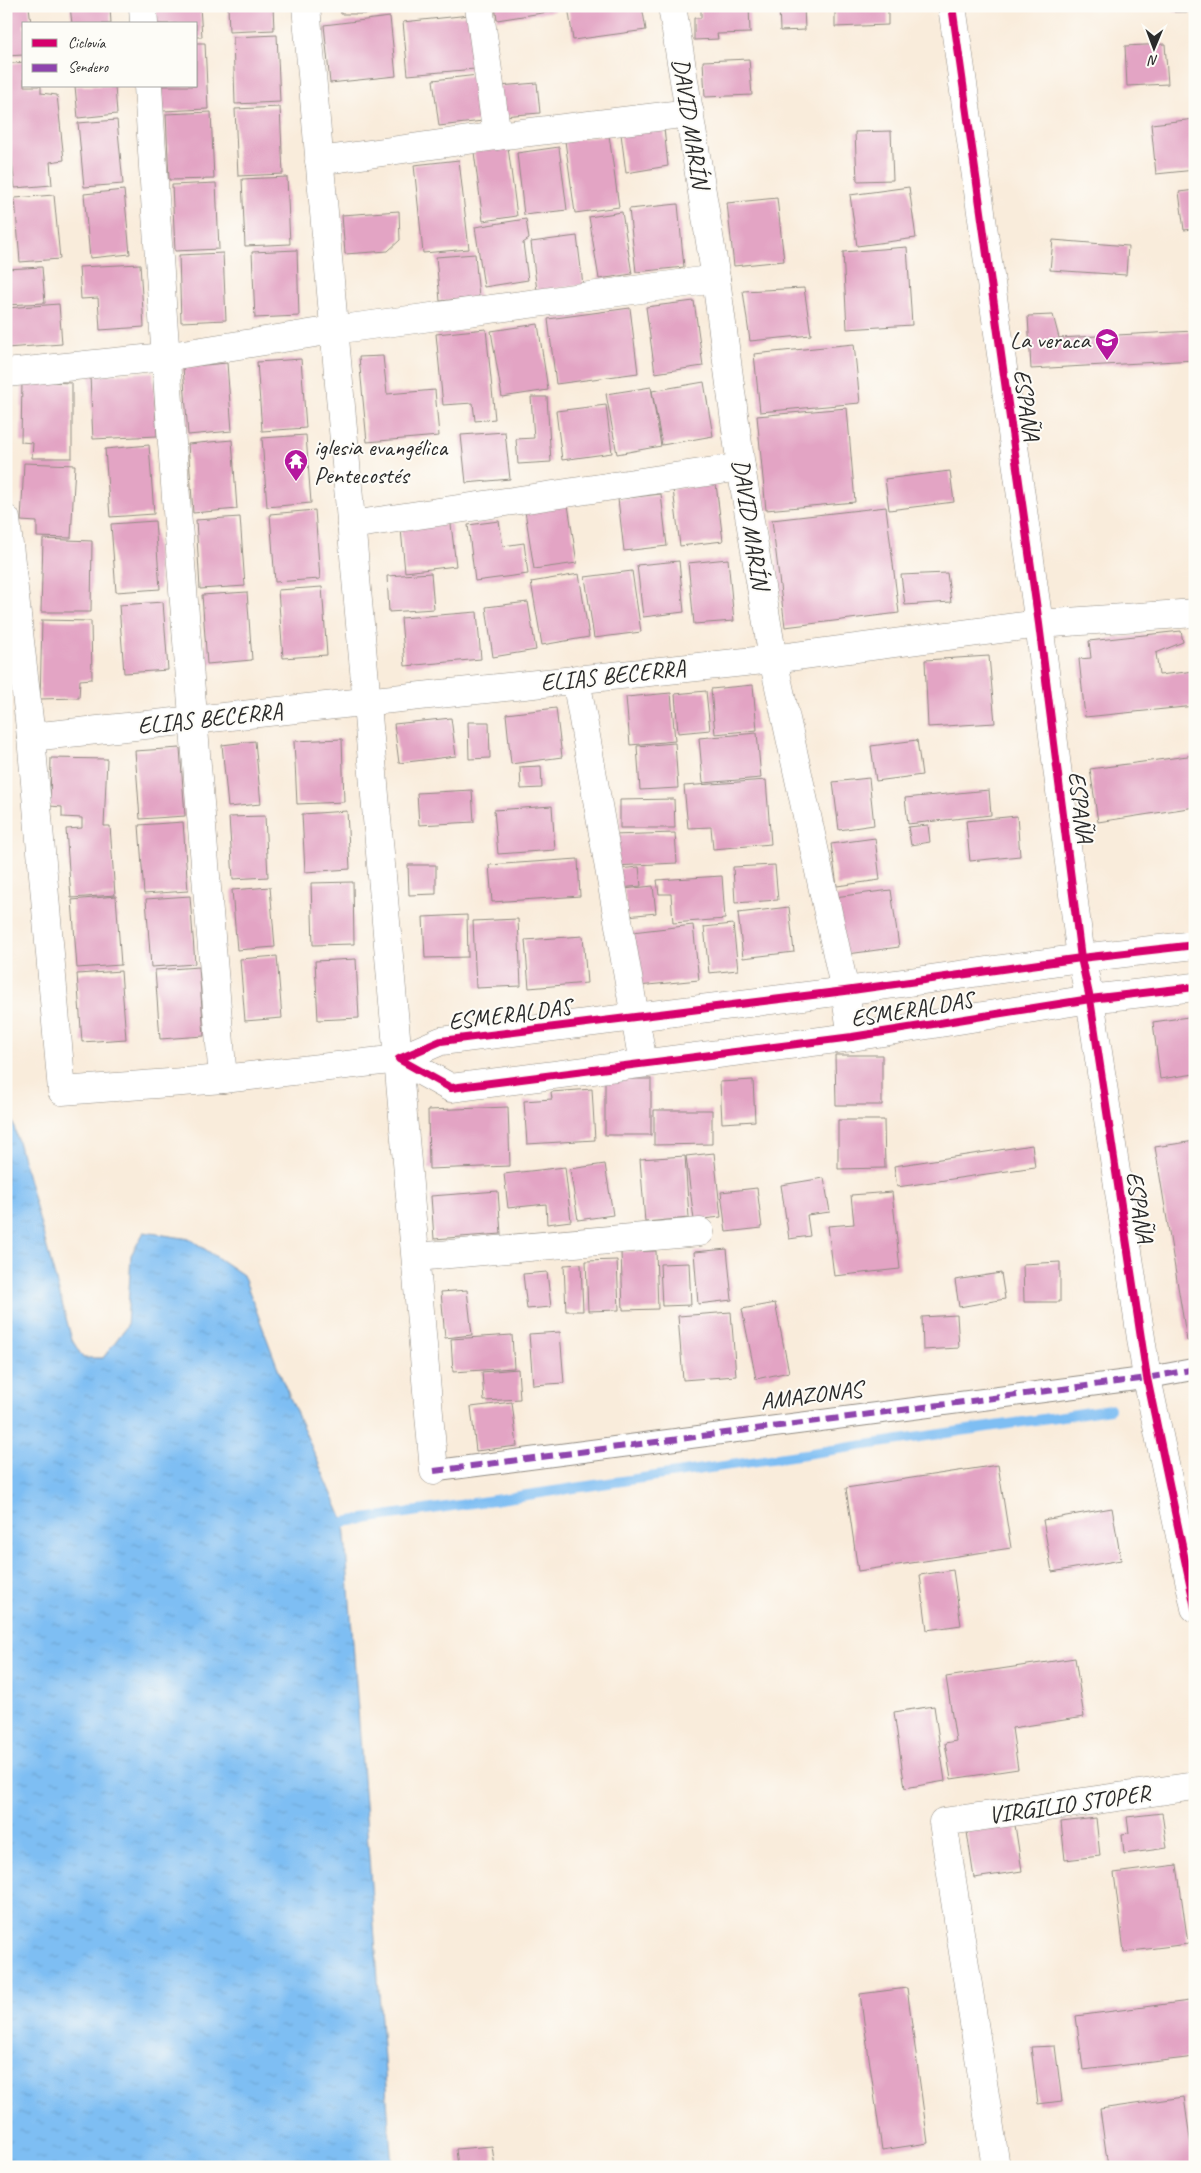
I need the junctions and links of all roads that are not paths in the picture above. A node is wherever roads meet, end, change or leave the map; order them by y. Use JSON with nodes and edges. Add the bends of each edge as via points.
{"nodes":[{"id":1,"x":143,"y":6,"type":"edge"},
{"id":2,"x":306,"y":6,"type":"edge"},
{"id":3,"x":479,"y":6,"type":"edge"},
{"id":4,"x":672,"y":6,"type":"edge"},
{"id":5,"x":952,"y":6,"type":"edge"},
{"id":6,"x":144,"y":22,"type":"edge"},
{"id":7,"x":148,"y":88,"type":"edge"},
{"id":8,"x":690,"y":113,"type":"junction"},
{"id":9,"x":497,"y":136,"type":"junction"},
{"id":10,"x":320,"y":161,"type":"junction"},
{"id":11,"x":716,"y":279,"type":"junction"},
{"id":12,"x":334,"y":330,"type":"junction"},
{"id":13,"x":164,"y":357,"type":"junction"},
{"id":14,"x":6,"y":373,"type":"edge"},
{"id":15,"x":741,"y":467,"type":"junction"},
{"id":16,"x":6,"y":519,"type":"edge"},
{"id":17,"x":352,"y":525,"type":"junction"},
{"id":18,"x":1195,"y":612,"type":"edge"},
{"id":19,"x":1039,"y":624,"type":"junction"},
{"id":20,"x":773,"y":659,"type":"junction"},
{"id":21,"x":576,"y":679,"type":"junction"},
{"id":22,"x":367,"y":702,"type":"junction"},
{"id":23,"x":192,"y":720,"type":"junction"},
{"id":24,"x":31,"y":737,"type":"junction"},
{"id":25,"x":1195,"y":945,"type":"edge"},
{"id":26,"x":1081,"y":958,"type":"junction"},
{"id":27,"x":1195,"y":987,"type":"edge"},
{"id":28,"x":845,"y":991,"type":"junction"},
{"id":29,"x":1090,"y":999,"type":"junction"},
{"id":30,"x":633,"y":1017,"type":"junction"},
{"id":31,"x":852,"y":1037,"type":"junction"},
{"id":32,"x":399,"y":1059,"type":"junction"},
{"id":33,"x":643,"y":1063,"type":"junction"},
{"id":34,"x":223,"y":1079,"type":"junction"},
{"id":35,"x":700,"y":1232,"type":"dead end"},
{"id":36,"x":416,"y":1257,"type":"junction"},
{"id":37,"x":1195,"y":1369,"type":"edge"},
{"id":38,"x":1147,"y":1378,"type":"junction"},
{"id":39,"x":434,"y":1470,"type":"joint"},
{"id":40,"x":1195,"y":1608,"type":"edge"},
{"id":41,"x":1195,"y":1786,"type":"edge"},
{"id":42,"x":996,"y":2167,"type":"edge"}],
"edges":[{"from":1,"to":6,"type":"street"},
{"from":2,"to":10,"type":"street"},
{"from":3,"to":9,"type":"street"},
{"from":4,"to":8,"type":"street","name":"DAVID MARÍN"},
{"from":5,"to":19,"type":"street","name":"ESPAÑA"},
{"from":7,"to":13,"type":"street"},
{"from":8,"to":9,"type":"street"},
{"from":8,"to":11,"type":"street","name":"DAVID MARÍN"},
{"from":9,"to":10,"type":"street"},
{"from":10,"to":12,"type":"street"},
{"from":11,"to":12,"type":"street"},
{"from":11,"to":15,"type":"street","name":"DAVID MARÍN"},
{"from":12,"to":13,"type":"street"},
{"from":12,"to":17,"type":"street"},
{"from":13,"to":14,"type":"street"},
{"from":13,"to":23,"type":"street"},
{"from":15,"to":17,"type":"street"},
{"from":15,"to":20,"type":"street","name":"DAVID MARÍN"},
{"from":16,"to":24,"type":"street"},
{"from":17,"to":22,"type":"street"},
{"from":18,"to":19,"type":"street","name":"ELIAS BECERRA"},
{"from":19,"to":20,"type":"street","name":"ELIAS BECERRA"},
{"from":19,"to":26,"type":"street","name":"ESPAÑA"},
{"from":20,"to":21,"type":"street","name":"ELIAS BECERRA"},
{"from":20,"to":28,"type":"street","name":"DAVID MARÍN"},
{"from":21,"to":22,"type":"street","name":"ELIAS BECERRA"},
{"from":21,"to":30,"type":"street"},
{"from":22,"to":23,"type":"street","name":"ELIAS BECERRA"},
{"from":22,"to":32,"type":"street"},
{"from":23,"to":24,"type":"street","name":"ELIAS BECERRA"},
{"from":23,"to":34,"type":"street"},
{"from":24,"to":34,"type":"street","name":"ESMERALDAS","via":[[62,1091]]},
{"from":25,"to":26,"type":"street","name":"ESMERALDAS"},
{"from":26,"to":28,"type":"street","name":"ESMERALDAS"},
{"from":26,"to":29,"type":"street","name":"ESPAÑA"},
{"from":27,"to":29,"type":"street","name":"ESMERALDAS"},
{"from":28,"to":30,"type":"street","name":"ESMERALDAS"},
{"from":28,"to":31,"type":"street","name":"DAVID MARÍN"},
{"from":29,"to":31,"type":"street","name":"ESMERALDAS"},
{"from":29,"to":38,"type":"street","name":"ESPAÑA"},
{"from":30,"to":32,"type":"street","name":"ESMERALDAS","via":[[441,1041]]},
{"from":30,"to":33,"type":"street"},
{"from":31,"to":33,"type":"street","name":"ESMERALDAS"},
{"from":32,"to":33,"type":"street","name":"ESMERALDAS","via":[[450,1088]]},
{"from":32,"to":34,"type":"street","name":"ESMERALDAS"},
{"from":32,"to":36,"type":"street"},
{"from":35,"to":36,"type":"street"},
{"from":36,"to":39,"type":"street"},
{"from":37,"to":38,"type":"street","name":"AMAZONAS"},
{"from":38,"to":39,"type":"street","name":"AMAZONAS"},
{"from":38,"to":40,"type":"street","name":"ESPAÑA"},
{"from":41,"to":42,"type":"street","name":"VIRGILIO STOPER","via":[[943,1822]]}]}
